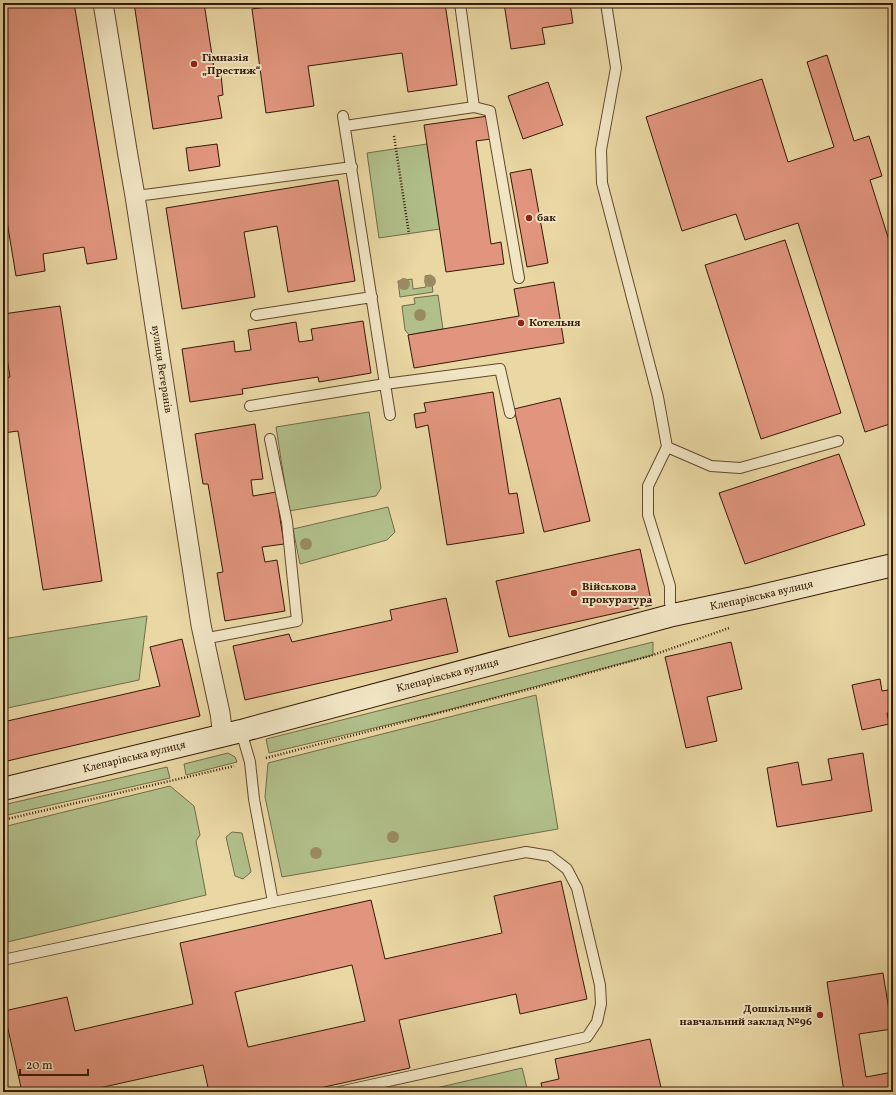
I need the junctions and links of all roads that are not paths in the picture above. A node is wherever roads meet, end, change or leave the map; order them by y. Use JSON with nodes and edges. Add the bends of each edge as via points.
{"nodes":[{"id":1,"x":104,"y":3,"type":"edge"},
{"id":2,"x":460,"y":3,"type":"edge"},
{"id":3,"x":606,"y":3,"type":"edge"},
{"id":4,"x":474,"y":107,"type":"junction"},
{"id":5,"x":352,"y":167,"type":"junction"},
{"id":6,"x":135,"y":196,"type":"junction"},
{"id":7,"x":519,"y":278,"type":"dead end"},
{"id":8,"x":372,"y":297,"type":"junction"},
{"id":9,"x":256,"y":315,"type":"dead end"},
{"id":10,"x":385,"y":384,"type":"junction"},
{"id":11,"x":250,"y":406,"type":"dead end"},
{"id":12,"x":510,"y":413,"type":"dead end"},
{"id":13,"x":390,"y":415,"type":"dead end"},
{"id":14,"x":270,"y":439,"type":"dead end"},
{"id":15,"x":838,"y":441,"type":"dead end"},
{"id":16,"x":668,"y":447,"type":"junction"},
{"id":17,"x":893,"y":565,"type":"edge"},
{"id":18,"x":673,"y":615,"type":"junction"},
{"id":19,"x":203,"y":639,"type":"junction"},
{"id":20,"x":232,"y":734,"type":"junction"},
{"id":21,"x":3,"y":789,"type":"edge"},
{"id":22,"x":273,"y":902,"type":"junction"},
{"id":23,"x":3,"y":960,"type":"edge"},
{"id":24,"x":339,"y":1092,"type":"edge"}],
"edges":[{"from":1,"to":6,"type":"street","name":"вулиця Ветеранів"},
{"from":2,"to":4,"type":"lane"},
{"from":3,"to":16,"type":"lane","via":[[616,68],[601,150],[602,183],[658,397]]},
{"from":4,"to":5,"type":"lane","via":[[344,121]]},
{"from":4,"to":7,"type":"lane","via":[[490,111]]},
{"from":5,"to":6,"type":"lane"},
{"from":5,"to":8,"type":"lane"},
{"from":6,"to":19,"type":"street","name":"вулиця Ветеранів"},
{"from":8,"to":9,"type":"lane"},
{"from":8,"to":10,"type":"lane"},
{"from":10,"to":11,"type":"lane"},
{"from":10,"to":12,"type":"lane","via":[[500,369]]},
{"from":10,"to":13,"type":"lane"},
{"from":14,"to":19,"type":"lane","via":[[287,522],[297,622]]},
{"from":15,"to":16,"type":"lane","via":[[740,468],[711,466]]},
{"from":16,"to":18,"type":"lane","via":[[648,486],[648,515],[670,586]]},
{"from":17,"to":18,"type":"main road","name":"Клепарівська вулиця"},
{"from":18,"to":20,"type":"main road","name":"Клепарівська вулиця"},
{"from":19,"to":20,"type":"street","name":"вулиця Ветеранів","via":[[220,713]]},
{"from":20,"to":21,"type":"main road","name":"Клепарівська вулиця"},
{"from":20,"to":22,"type":"lane","via":[[250,762],[254,799]]},
{"from":22,"to":23,"type":"lane"},
{"from":22,"to":24,"type":"lane","via":[[526,852],[550,856],[567,869],[577,888],[600,985],[601,1004],[597,1022],[587,1037]]}]}
